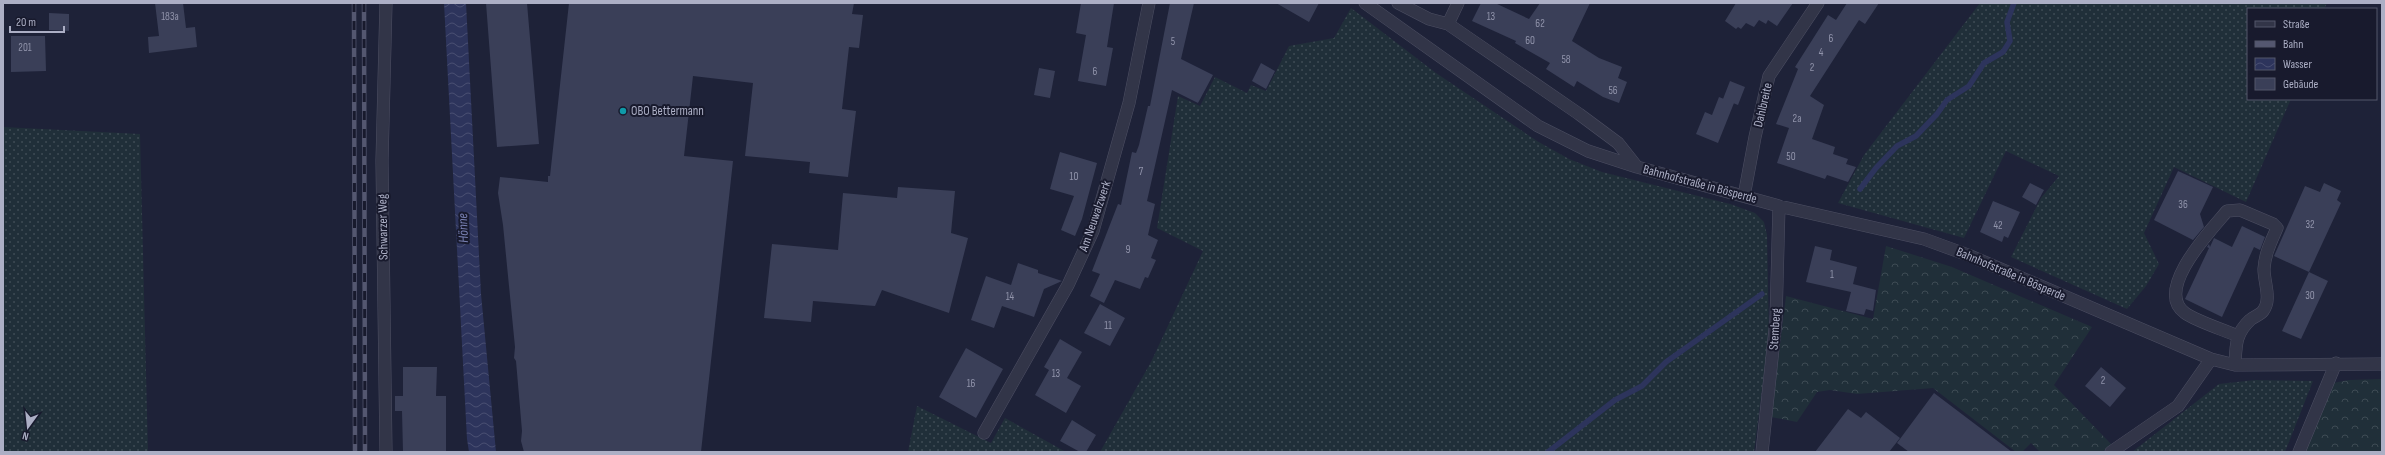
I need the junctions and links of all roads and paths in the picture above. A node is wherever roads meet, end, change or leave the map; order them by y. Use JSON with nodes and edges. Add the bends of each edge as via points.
{"nodes":[{"id":1,"x":386,"y":3,"type":"edge"},
{"id":2,"x":1149,"y":3,"type":"edge"},
{"id":3,"x":1365,"y":3,"type":"edge"},
{"id":4,"x":1398,"y":3,"type":"edge"},
{"id":5,"x":1458,"y":3,"type":"edge"},
{"id":6,"x":1818,"y":3,"type":"edge"},
{"id":7,"x":1448,"y":24,"type":"junction"},
{"id":8,"x":1638,"y":167,"type":"junction"},
{"id":9,"x":1744,"y":196,"type":"junction"},
{"id":10,"x":1779,"y":206,"type":"junction"},
{"id":11,"x":2238,"y":336,"type":"junction"},
{"id":12,"x":2211,"y":359,"type":"junction"},
{"id":13,"x":2336,"y":363,"type":"junction"},
{"id":14,"x":2382,"y":364,"type":"edge"},
{"id":15,"x":2235,"y":365,"type":"junction"},
{"id":16,"x":984,"y":433,"type":"dead end"},
{"id":17,"x":386,"y":452,"type":"edge"},
{"id":18,"x":1762,"y":452,"type":"edge"},
{"id":19,"x":2110,"y":452,"type":"edge"},
{"id":20,"x":2299,"y":452,"type":"edge"}],
"edges":[{"from":1,"to":17,"type":"street","name":"Schwarzer Weg","via":[[382,161]]},
{"from":2,"to":16,"type":"street","name":"Am Neuwalzwerk","via":[[1129,103],[1093,231],[1068,285]]},
{"from":3,"to":8,"type":"street","name":"Bahnhofstraße in Bösperde","via":[[1538,126],[1588,151]]},
{"from":4,"to":7,"type":"street","name":"Bahnhofstraße in Bösperde","via":[[1430,19]]},
{"from":5,"to":7,"type":"street"},
{"from":6,"to":9,"type":"street","name":"Dahlbreite","via":[[1769,76]]},
{"from":7,"to":8,"type":"street","name":"Bahnhofstraße in Bösperde","via":[[1612,139]]},
{"from":8,"to":9,"type":"street","name":"Bahnhofstraße in Bösperde"},
{"from":9,"to":10,"type":"street","name":"Bahnhofstraße in Bösperde"},
{"from":10,"to":12,"type":"street","name":"Bahnhofstraße in Bösperde","via":[[1924,240],[1968,255]]},
{"from":10,"to":18,"type":"street","name":"Stemberg","via":[[1776,320]]},
{"from":11,"to":11,"type":"street","via":[[2241,328],[2262,312],[2268,295],[2264,270],[2266,251],[2277,228],[2240,210],[2227,211],[2189,258],[2178,278],[2176,289],[2177,303],[2184,312]]},
{"from":11,"to":15,"type":"street"},
{"from":12,"to":15,"type":"street","name":"Bahnhofstraße in Bösperde"},
{"from":12,"to":19,"type":"street","via":[[2178,406]]},
{"from":13,"to":14,"type":"street","name":"Bahnhofstraße in Bösperde"},
{"from":13,"to":15,"type":"street","name":"Bahnhofstraße in Bösperde"},
{"from":13,"to":20,"type":"street"}]}
